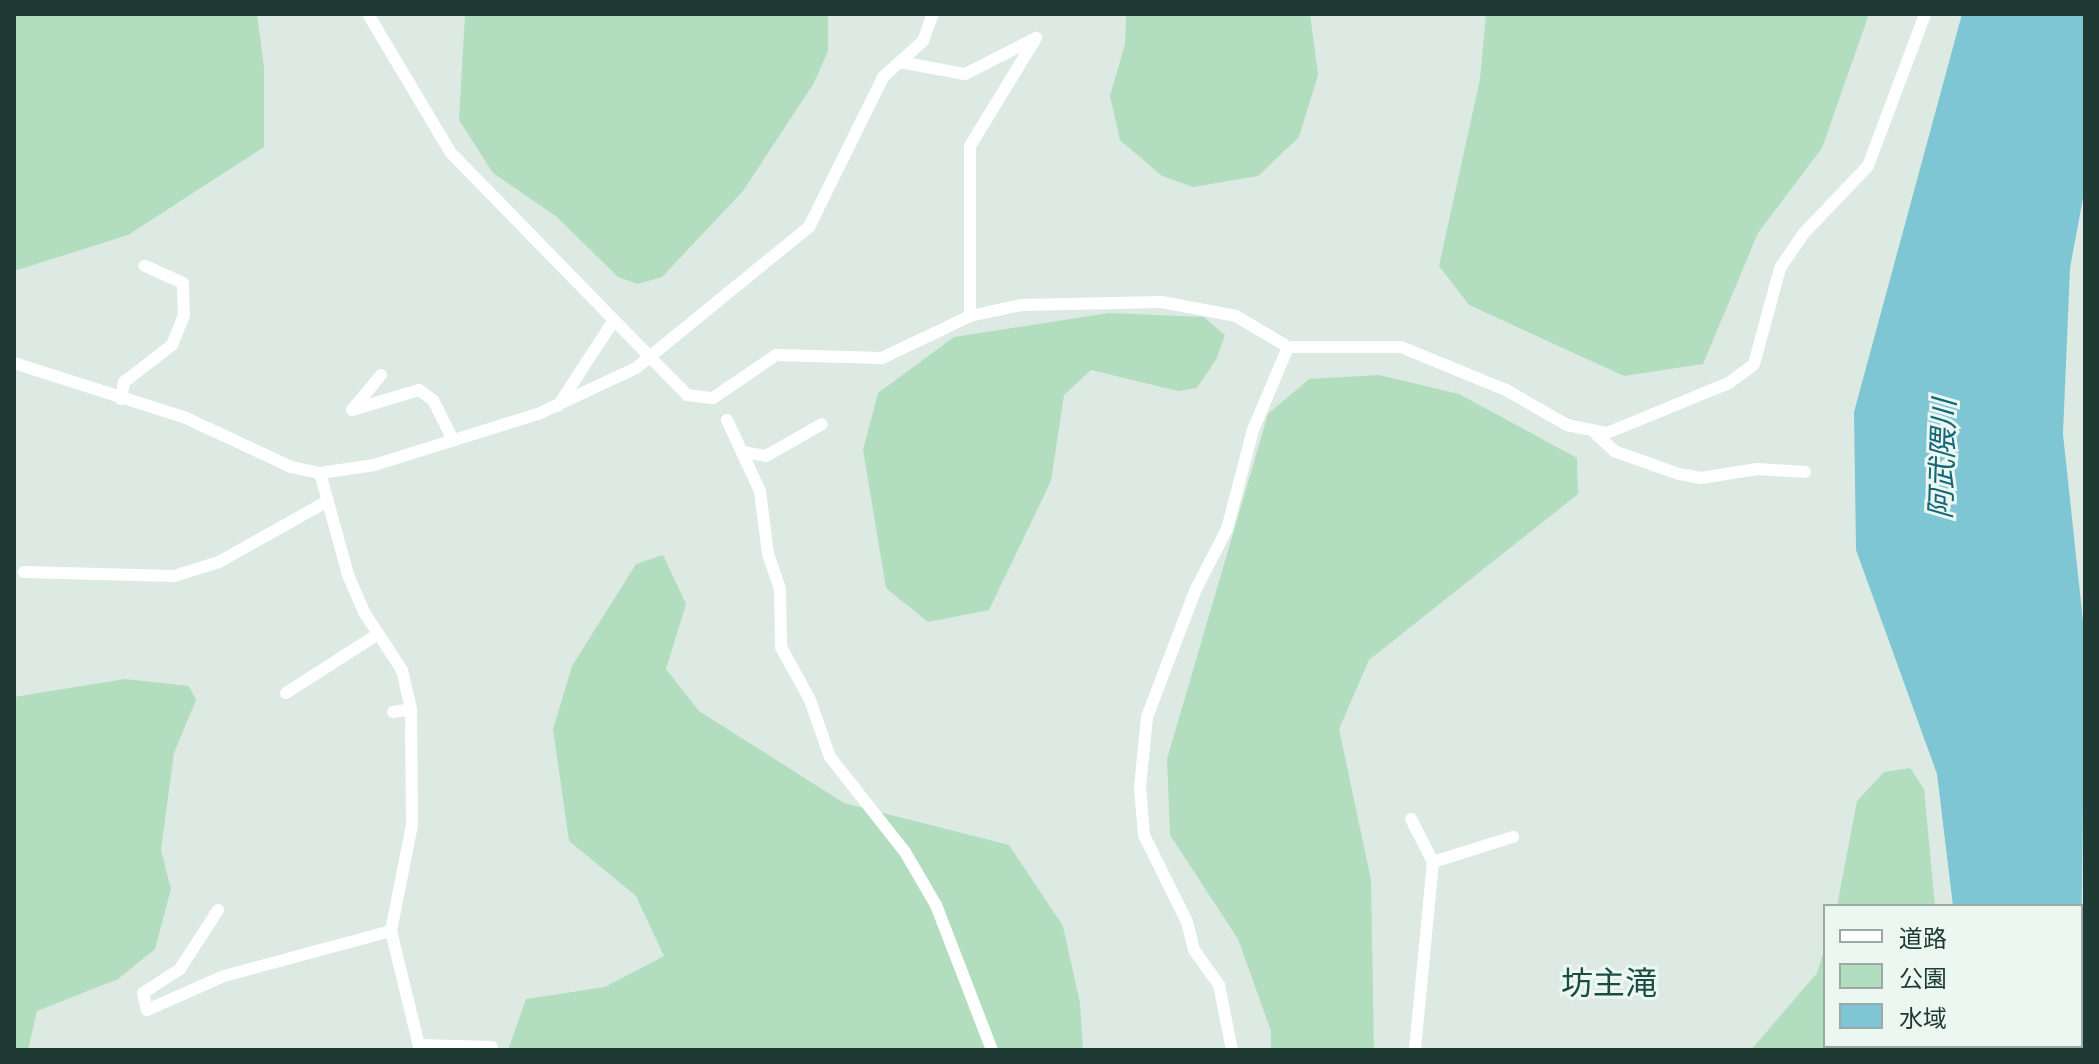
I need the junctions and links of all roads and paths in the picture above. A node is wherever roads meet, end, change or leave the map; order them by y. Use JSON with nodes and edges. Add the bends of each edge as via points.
{"nodes":[{"id":1,"x":368,"y":14,"type":"edge"},
{"id":2,"x":933,"y":14,"type":"edge"},
{"id":3,"x":1925,"y":14,"type":"edge"},
{"id":4,"x":900,"y":62,"type":"junction"},
{"id":5,"x":145,"y":266,"type":"dead end"},
{"id":6,"x":970,"y":316,"type":"junction"},
{"id":7,"x":612,"y":323,"type":"junction"},
{"id":8,"x":1288,"y":347,"type":"junction"},
{"id":9,"x":650,"y":359,"type":"junction"},
{"id":10,"x":14,"y":363,"type":"edge"},
{"id":11,"x":381,"y":375,"type":"dead end"},
{"id":12,"x":121,"y":399,"type":"junction"},
{"id":13,"x":558,"y":406,"type":"junction"},
{"id":14,"x":727,"y":420,"type":"dead end"},
{"id":15,"x":822,"y":424,"type":"dead end"},
{"id":16,"x":1595,"y":433,"type":"junction"},
{"id":17,"x":453,"y":440,"type":"junction"},
{"id":18,"x":742,"y":452,"type":"junction"},
{"id":19,"x":1805,"y":472,"type":"dead end"},
{"id":20,"x":320,"y":473,"type":"junction"},
{"id":21,"x":324,"y":503,"type":"junction"},
{"id":22,"x":24,"y":572,"type":"dead end"},
{"id":23,"x":378,"y":634,"type":"junction"},
{"id":24,"x":286,"y":693,"type":"dead end"},
{"id":25,"x":411,"y":709,"type":"junction"},
{"id":26,"x":393,"y":712,"type":"dead end"},
{"id":27,"x":1411,"y":819,"type":"dead end"},
{"id":28,"x":1513,"y":837,"type":"dead end"},
{"id":29,"x":1433,"y":862,"type":"junction"},
{"id":30,"x":218,"y":910,"type":"dead end"},
{"id":31,"x":391,"y":931,"type":"junction"},
{"id":32,"x":492,"y":1047,"type":"dead end"},
{"id":33,"x":420,"y":1048,"type":"edge"},
{"id":34,"x":992,"y":1050,"type":"edge"},
{"id":35,"x":1232,"y":1050,"type":"edge"},
{"id":36,"x":1415,"y":1050,"type":"edge"}],
"edges":[{"from":1,"to":7,"type":"street","via":[[451,153]]},
{"from":2,"to":4,"type":"street","via":[[923,41]]},
{"from":3,"to":16,"type":"street","via":[[1868,166],[1804,233],[1780,268],[1754,364],[1729,383],[1676,406]]},
{"from":4,"to":6,"type":"street","via":[[965,74],[1036,38],[970,146]]},
{"from":4,"to":9,"type":"street","via":[[883,77],[809,227]]},
{"from":5,"to":12,"type":"street","via":[[183,283],[184,316],[172,345],[124,382]]},
{"from":6,"to":8,"type":"street","via":[[1021,305],[1162,302],[1236,316]]},
{"from":6,"to":9,"type":"street","via":[[882,358],[776,355],[713,398],[687,395]]},
{"from":7,"to":9,"type":"street"},
{"from":7,"to":13,"type":"street"},
{"from":8,"to":16,"type":"street","via":[[1401,347],[1506,390],[1567,425]]},
{"from":8,"to":35,"type":"street","via":[[1263,399],[1227,529],[1196,589],[1147,717],[1140,787],[1144,835],[1187,922],[1194,950],[1219,985]]},
{"from":9,"to":13,"type":"street"},
{"from":10,"to":12,"type":"street"},
{"from":11,"to":17,"type":"street","via":[[352,410],[419,390],[433,400]]},
{"from":12,"to":20,"type":"street","via":[[186,418],[291,467]]},
{"from":13,"to":17,"type":"street"},
{"from":14,"to":18,"type":"street"},
{"from":15,"to":18,"type":"street","via":[[766,456]]},
{"from":16,"to":19,"type":"street","via":[[1614,451],[1679,474],[1701,478],[1782,468]]},
{"from":17,"to":20,"type":"street","via":[[374,465]]},
{"from":18,"to":34,"type":"street","via":[[760,491],[768,554],[780,589],[781,647],[810,700],[830,757],[905,852],[936,905]]},
{"from":20,"to":21,"type":"street"},
{"from":21,"to":22,"type":"street","via":[[219,562],[174,576]]},
{"from":21,"to":23,"type":"street","via":[[348,575]]},
{"from":23,"to":24,"type":"street"},
{"from":23,"to":25,"type":"street","via":[[402,670]]},
{"from":25,"to":26,"type":"street"},
{"from":25,"to":31,"type":"street","via":[[412,825]]},
{"from":27,"to":29,"type":"street"},
{"from":28,"to":29,"type":"street"},
{"from":29,"to":36,"type":"street"},
{"from":30,"to":31,"type":"street","via":[[180,969],[143,993],[147,1010],[224,976]]},
{"from":31,"to":33,"type":"street"},
{"from":32,"to":33,"type":"street"}]}
